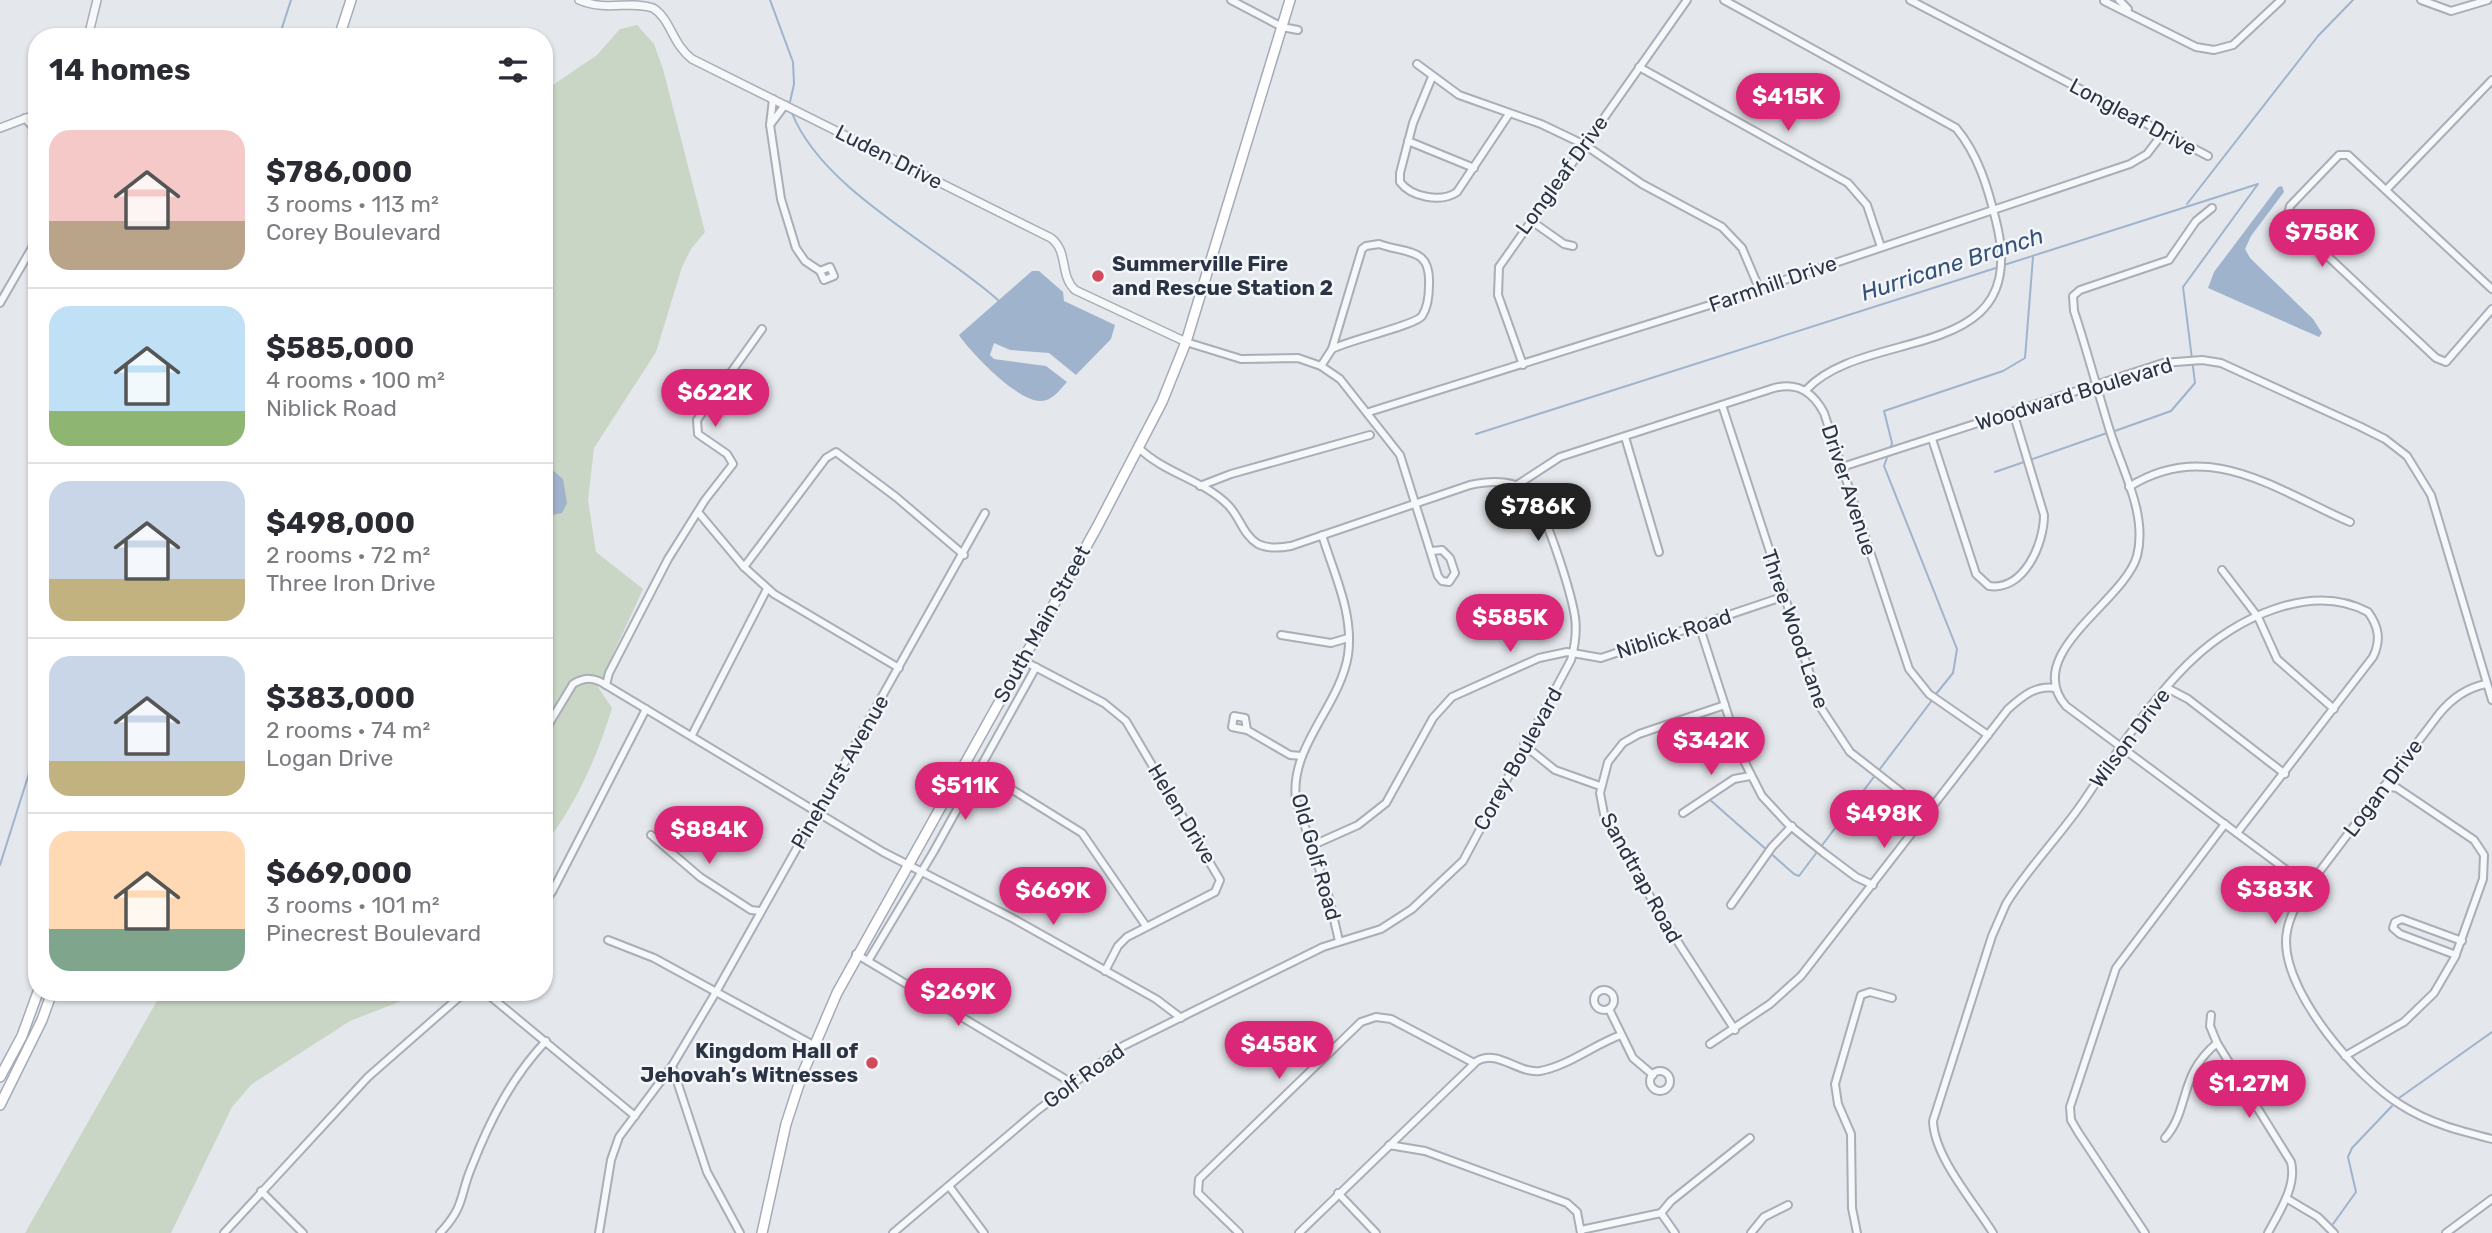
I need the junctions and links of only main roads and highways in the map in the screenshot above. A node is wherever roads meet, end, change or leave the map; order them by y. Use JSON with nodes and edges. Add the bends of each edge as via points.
{"nodes":[{"id":1,"x":351,"y":0,"type":"edge"},
{"id":2,"x":1290,"y":0,"type":"edge"},
{"id":3,"x":342,"y":28,"type":"edge"},
{"id":4,"x":35,"y":1001,"type":"edge"},
{"id":5,"x":49,"y":1001,"type":"edge"},
{"id":6,"x":0,"y":1077,"type":"edge"},
{"id":7,"x":0,"y":1105,"type":"edge"},
{"id":8,"x":762,"y":1233,"type":"edge"}],
"edges":[{"from":1,"to":3,"type":"main road"},
{"from":2,"to":8,"type":"main road","name":"South Main Street","via":[[1186,342],[1140,450],[856,954],[813,1045],[786,1124]]},
{"from":4,"to":6,"type":"main road"},
{"from":5,"to":7,"type":"main road"}]}
